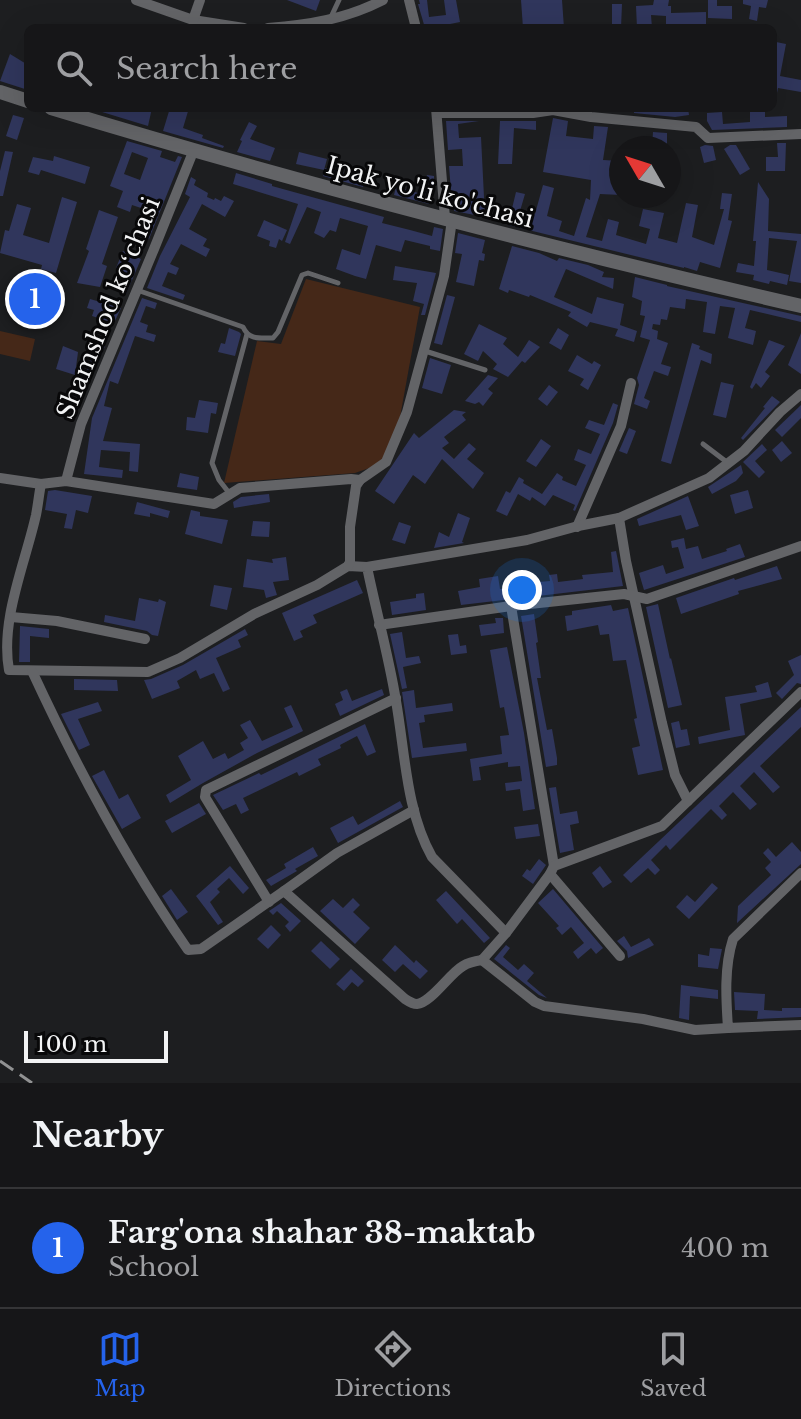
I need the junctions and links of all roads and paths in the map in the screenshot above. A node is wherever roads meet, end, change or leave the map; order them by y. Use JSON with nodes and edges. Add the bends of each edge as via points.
{"nodes":[{"id":1,"x":136,"y":0,"type":"edge"},
{"id":2,"x":200,"y":0,"type":"edge"},
{"id":3,"x":339,"y":0,"type":"edge"},
{"id":4,"x":383,"y":0,"type":"edge"},
{"id":5,"x":409,"y":0,"type":"edge"},
{"id":6,"x":193,"y":20,"type":"junction"},
{"id":7,"x":329,"y":20,"type":"junction"},
{"id":8,"x":218,"y":24,"type":"edge"},
{"id":9,"x":310,"y":24,"type":"edge"},
{"id":10,"x":415,"y":24,"type":"edge"},
{"id":11,"x":0,"y":92,"type":"edge"},
{"id":12,"x":24,"y":100,"type":"edge"},
{"id":13,"x":64,"y":112,"type":"edge"},
{"id":14,"x":437,"y":112,"type":"edge"},
{"id":15,"x":501,"y":112,"type":"edge"},
{"id":16,"x":540,"y":112,"type":"edge"},
{"id":17,"x":564,"y":112,"type":"edge"},
{"id":18,"x":801,"y":134,"type":"edge"},
{"id":19,"x":193,"y":152,"type":"junction"},
{"id":20,"x":449,"y":219,"type":"junction"},
{"id":21,"x":338,"y":283,"type":"dead end"},
{"id":22,"x":136,"y":290,"type":"junction"},
{"id":23,"x":801,"y":306,"type":"edge"},
{"id":24,"x":247,"y":334,"type":"junction"},
{"id":25,"x":424,"y":350,"type":"junction"},
{"id":26,"x":485,"y":370,"type":"dead end"},
{"id":27,"x":631,"y":383,"type":"dead end"},
{"id":28,"x":801,"y":394,"type":"edge"},
{"id":29,"x":703,"y":444,"type":"dead end"},
{"id":30,"x":728,"y":464,"type":"junction"},
{"id":31,"x":0,"y":478,"type":"edge"},
{"id":32,"x":360,"y":480,"type":"junction"},
{"id":33,"x":66,"y":481,"type":"junction"},
{"id":34,"x":41,"y":484,"type":"junction"},
{"id":35,"x":230,"y":494,"type":"junction"},
{"id":36,"x":619,"y":518,"type":"junction"},
{"id":37,"x":577,"y":527,"type":"junction"},
{"id":38,"x":801,"y":546,"type":"edge"},
{"id":39,"x":348,"y":566,"type":"junction"},
{"id":40,"x":367,"y":567,"type":"junction"},
{"id":41,"x":634,"y":596,"type":"junction"},
{"id":42,"x":511,"y":606,"type":"junction"},
{"id":43,"x":11,"y":617,"type":"junction"},
{"id":44,"x":379,"y":625,"type":"junction"},
{"id":45,"x":4,"y":629,"type":"edge"},
{"id":46,"x":145,"y":639,"type":"dead end"},
{"id":47,"x":5,"y":671,"type":"edge"},
{"id":48,"x":32,"y":671,"type":"junction"},
{"id":49,"x":801,"y":692,"type":"edge"},
{"id":50,"x":396,"y":698,"type":"junction"},
{"id":51,"x":688,"y":801,"type":"junction"},
{"id":52,"x":414,"y":810,"type":"junction"},
{"id":53,"x":552,"y":870,"type":"junction"},
{"id":54,"x":801,"y":873,"type":"edge"},
{"id":55,"x":284,"y":891,"type":"junction"},
{"id":56,"x":269,"y":902,"type":"junction"},
{"id":57,"x":506,"y":933,"type":"junction"},
{"id":58,"x":620,"y":956,"type":"dead end"},
{"id":59,"x":482,"y":960,"type":"junction"},
{"id":60,"x":801,"y":1025,"type":"edge"},
{"id":61,"x":728,"y":1028,"type":"junction"}],
"edges":[{"from":1,"to":6,"type":"street"},
{"from":2,"to":6,"type":"street"},
{"from":3,"to":7,"type":"lane"},
{"from":4,"to":7,"type":"street"},
{"from":5,"to":10,"type":"street"},
{"from":6,"to":8,"type":"street"},
{"from":7,"to":9,"type":"street"},
{"from":11,"to":12,"type":"main road"},
{"from":13,"to":19,"type":"main road","name":"Ipak yo'li ko'chasi"},
{"from":14,"to":20,"type":"street"},
{"from":15,"to":16,"type":"street"},
{"from":17,"to":18,"type":"street","via":[[696,127],[708,138]]},
{"from":19,"to":20,"type":"main road","name":"Ipak yo'li ko'chasi"},
{"from":19,"to":22,"type":"street","name":"Shamshod koʻchasi"},
{"from":20,"to":23,"type":"main road","name":"Ipak yo'li ko'chasi"},
{"from":20,"to":25,"type":"street","via":[[444,276]]},
{"from":21,"to":24,"type":"lane","via":[[302,275],[273,338]]},
{"from":22,"to":24,"type":"lane","via":[[243,327]]},
{"from":22,"to":33,"type":"street","name":"Shamshod koʻchasi","via":[[81,424]]},
{"from":24,"to":35,"type":"lane","via":[[212,463]]},
{"from":25,"to":26,"type":"lane"},
{"from":25,"to":32,"type":"street","via":[[386,462]]},
{"from":27,"to":37,"type":"street","via":[[621,426]]},
{"from":28,"to":30,"type":"street"},
{"from":29,"to":30,"type":"lane"},
{"from":30,"to":36,"type":"street","via":[[695,485]]},
{"from":31,"to":34,"type":"street"},
{"from":32,"to":35,"type":"street","via":[[240,488]]},
{"from":32,"to":39,"type":"street"},
{"from":33,"to":34,"type":"street"},
{"from":33,"to":35,"type":"street","via":[[214,504]]},
{"from":34,"to":43,"type":"street"},
{"from":36,"to":37,"type":"street"},
{"from":36,"to":41,"type":"street"},
{"from":37,"to":40,"type":"street"},
{"from":38,"to":41,"type":"street","via":[[647,599]]},
{"from":39,"to":40,"type":"street"},
{"from":39,"to":48,"type":"street","via":[[148,672]]},
{"from":40,"to":44,"type":"street"},
{"from":41,"to":42,"type":"street"},
{"from":41,"to":51,"type":"street","via":[[675,775]]},
{"from":42,"to":44,"type":"street"},
{"from":42,"to":53,"type":"street"},
{"from":43,"to":45,"type":"street"},
{"from":43,"to":46,"type":"street"},
{"from":44,"to":50,"type":"street"},
{"from":45,"to":47,"type":"street"},
{"from":47,"to":48,"type":"street"},
{"from":48,"to":56,"type":"street","via":[[120,843],[188,950],[201,949]]},
{"from":49,"to":51,"type":"street"},
{"from":50,"to":52,"type":"street"},
{"from":50,"to":56,"type":"street","via":[[206,790],[205,797]]},
{"from":51,"to":53,"type":"street","via":[[662,826]]},
{"from":52,"to":55,"type":"street","via":[[337,853]]},
{"from":52,"to":57,"type":"street","via":[[432,857]]},
{"from":53,"to":57,"type":"street"},
{"from":53,"to":58,"type":"street"},
{"from":54,"to":61,"type":"street","via":[[733,939],[728,953]]},
{"from":55,"to":56,"type":"street"},
{"from":55,"to":59,"type":"street","via":[[414,1003],[427,1000],[466,963]]},
{"from":57,"to":59,"type":"street"},
{"from":59,"to":61,"type":"street","via":[[544,1006],[695,1030]]},
{"from":60,"to":61,"type":"street"}]}
